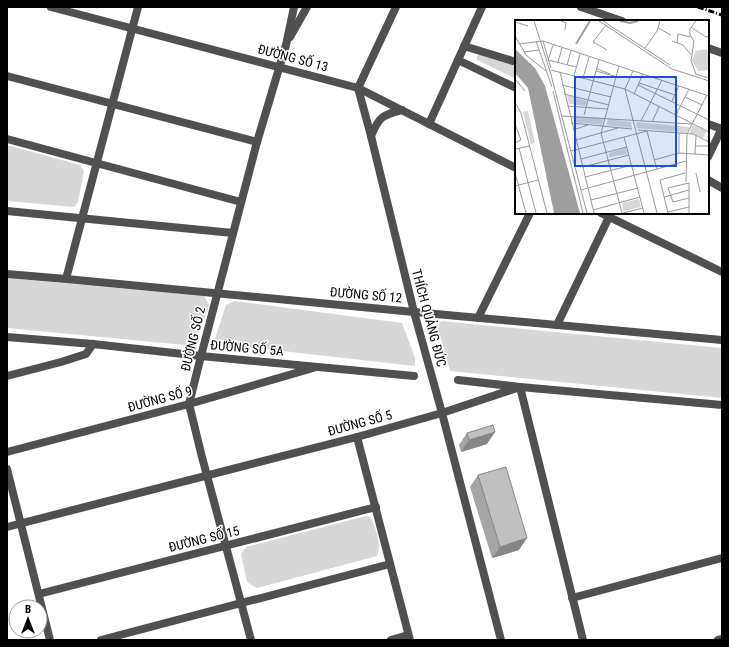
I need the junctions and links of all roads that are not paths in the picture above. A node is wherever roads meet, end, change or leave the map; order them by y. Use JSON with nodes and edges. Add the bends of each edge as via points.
{"nodes":[{"id":1,"x":138,"y":7,"type":"edge"},
{"id":2,"x":294,"y":7,"type":"edge"},
{"id":3,"x":307,"y":7,"type":"edge"},
{"id":4,"x":396,"y":7,"type":"edge"},
{"id":5,"x":482,"y":7,"type":"edge"},
{"id":6,"x":580,"y":7,"type":"edge"},
{"id":7,"x":56,"y":8,"type":"edge"},
{"id":8,"x":619,"y":20,"type":"edge"},
{"id":9,"x":132,"y":28,"type":"junction"},
{"id":10,"x":286,"y":45,"type":"junction"},
{"id":11,"x":464,"y":46,"type":"junction"},
{"id":12,"x":709,"y":48,"type":"edge"},
{"id":13,"x":722,"y":53,"type":"edge"},
{"id":14,"x":458,"y":60,"type":"junction"},
{"id":15,"x":515,"y":62,"type":"edge"},
{"id":16,"x":279,"y":67,"type":"junction"},
{"id":17,"x":7,"y":76,"type":"edge"},
{"id":18,"x":358,"y":88,"type":"junction"},
{"id":19,"x":515,"y":88,"type":"edge"},
{"id":20,"x":112,"y":104,"type":"junction"},
{"id":21,"x":402,"y":110,"type":"junction"},
{"id":22,"x":429,"y":124,"type":"junction"},
{"id":23,"x":709,"y":124,"type":"edge"},
{"id":24,"x":722,"y":128,"type":"edge"},
{"id":25,"x":371,"y":136,"type":"junction"},
{"id":26,"x":7,"y":139,"type":"edge"},
{"id":27,"x":257,"y":142,"type":"junction"},
{"id":28,"x":709,"y":154,"type":"edge"},
{"id":29,"x":97,"y":162,"type":"junction"},
{"id":30,"x":515,"y":167,"type":"edge"},
{"id":31,"x":709,"y":181,"type":"edge"},
{"id":32,"x":722,"y":188,"type":"edge"},
{"id":33,"x":241,"y":202,"type":"junction"},
{"id":34,"x":7,"y":211,"type":"edge"},
{"id":35,"x":530,"y":214,"type":"edge"},
{"id":36,"x":603,"y":214,"type":"edge"},
{"id":37,"x":82,"y":218,"type":"junction"},
{"id":38,"x":609,"y":218,"type":"junction"},
{"id":39,"x":233,"y":233,"type":"junction"},
{"id":40,"x":722,"y":272,"type":"edge"},
{"id":41,"x":7,"y":274,"type":"edge"},
{"id":42,"x":66,"y":278,"type":"junction"},
{"id":43,"x":217,"y":293,"type":"junction"},
{"id":44,"x":414,"y":312,"type":"junction"},
{"id":45,"x":478,"y":318,"type":"junction"},
{"id":46,"x":557,"y":325,"type":"junction"},
{"id":47,"x":7,"y":337,"type":"edge"},
{"id":48,"x":722,"y":340,"type":"edge"},
{"id":49,"x":93,"y":344,"type":"junction"},
{"id":50,"x":201,"y":356,"type":"junction"},
{"id":51,"x":317,"y":367,"type":"junction"},
{"id":52,"x":7,"y":376,"type":"edge"},
{"id":53,"x":414,"y":376,"type":"dead end"},
{"id":54,"x":458,"y":380,"type":"dead end"},
{"id":55,"x":520,"y":387,"type":"junction"},
{"id":56,"x":189,"y":404,"type":"junction"},
{"id":57,"x":722,"y":405,"type":"edge"},
{"id":58,"x":442,"y":413,"type":"junction"},
{"id":59,"x":357,"y":437,"type":"junction"},
{"id":60,"x":7,"y":452,"type":"edge"},
{"id":61,"x":7,"y":469,"type":"edge"},
{"id":62,"x":207,"y":475,"type":"junction"},
{"id":63,"x":376,"y":507,"type":"junction"},
{"id":64,"x":20,"y":524,"type":"junction"},
{"id":65,"x":7,"y":527,"type":"edge"},
{"id":66,"x":226,"y":546,"type":"junction"},
{"id":67,"x":722,"y":558,"type":"edge"},
{"id":68,"x":390,"y":564,"type":"junction"},
{"id":69,"x":39,"y":594,"type":"junction"},
{"id":70,"x":572,"y":598,"type":"junction"},
{"id":71,"x":241,"y":603,"type":"junction"},
{"id":72,"x":409,"y":638,"type":"edge"},
{"id":73,"x":722,"y":639,"type":"edge"},
{"id":74,"x":50,"y":640,"type":"edge"},
{"id":75,"x":101,"y":640,"type":"edge"},
{"id":76,"x":251,"y":640,"type":"edge"},
{"id":77,"x":391,"y":640,"type":"edge"},
{"id":78,"x":501,"y":640,"type":"edge"},
{"id":79,"x":583,"y":640,"type":"edge"},
{"id":80,"x":718,"y":640,"type":"edge"}],
"edges":[{"from":1,"to":9,"type":"street"},
{"from":2,"to":10,"type":"street","name":"ĐƯỜNG SỐ 2"},
{"from":3,"to":10,"type":"street","name":"ĐƯỜNG SỐ 2"},
{"from":4,"to":18,"type":"street"},
{"from":5,"to":11,"type":"street"},
{"from":6,"to":8,"type":"street"},
{"from":7,"to":9,"type":"street","name":"ĐƯỜNG SỐ 13"},
{"from":9,"to":16,"type":"street","name":"ĐƯỜNG SỐ 13"},
{"from":9,"to":20,"type":"street"},
{"from":10,"to":16,"type":"street","name":"ĐƯỜNG SỐ 2"},
{"from":11,"to":14,"type":"street"},
{"from":11,"to":15,"type":"street"},
{"from":12,"to":13,"type":"street"},
{"from":14,"to":19,"type":"street"},
{"from":14,"to":22,"type":"street"},
{"from":16,"to":18,"type":"street","name":"ĐƯỜNG SỐ 13"},
{"from":16,"to":27,"type":"street","name":"ĐƯỜNG SỐ 2"},
{"from":17,"to":20,"type":"street"},
{"from":18,"to":21,"type":"street","name":"ĐƯỜNG SỐ 13"},
{"from":18,"to":25,"type":"street","name":"THÍCH QUẢNG ĐỨC"},
{"from":20,"to":27,"type":"street"},
{"from":20,"to":29,"type":"street"},
{"from":21,"to":22,"type":"street","name":"ĐƯỜNG SỐ 13"},
{"from":21,"to":25,"type":"street","via":[[382,117],[376,123]]},
{"from":22,"to":30,"type":"street","name":"ĐƯỜNG SỐ 13"},
{"from":23,"to":24,"type":"street"},
{"from":24,"to":28,"type":"street"},
{"from":25,"to":44,"type":"street","name":"THÍCH QUẢNG ĐỨC"},
{"from":26,"to":29,"type":"street"},
{"from":27,"to":33,"type":"street","name":"ĐƯỜNG SỐ 2"},
{"from":29,"to":33,"type":"street"},
{"from":29,"to":37,"type":"street"},
{"from":31,"to":32,"type":"street"},
{"from":33,"to":39,"type":"street","name":"ĐƯỜNG SỐ 2"},
{"from":34,"to":37,"type":"street"},
{"from":35,"to":45,"type":"street"},
{"from":36,"to":38,"type":"street"},
{"from":37,"to":39,"type":"street"},
{"from":37,"to":42,"type":"street"},
{"from":38,"to":40,"type":"street"},
{"from":38,"to":46,"type":"street"},
{"from":39,"to":43,"type":"street","name":"ĐƯỜNG SỐ 2"},
{"from":41,"to":42,"type":"street","name":"ĐƯỜNG SỐ 12"},
{"from":42,"to":43,"type":"street","name":"ĐƯỜNG SỐ 12"},
{"from":43,"to":44,"type":"street","name":"ĐƯỜNG SỐ 12"},
{"from":43,"to":50,"type":"street","name":"ĐƯỜNG SỐ 2"},
{"from":44,"to":45,"type":"street","name":"ĐƯỜNG SỐ 12"},
{"from":44,"to":58,"type":"street","name":"THÍCH QUẢNG ĐỨC"},
{"from":45,"to":46,"type":"street","name":"ĐƯỜNG SỐ 12"},
{"from":46,"to":48,"type":"street","name":"ĐƯỜNG SỐ 12"},
{"from":47,"to":49,"type":"street","name":"ĐƯỜNG SỐ 5A"},
{"from":49,"to":50,"type":"street","name":"ĐƯỜNG SỐ 5A"},
{"from":49,"to":52,"type":"street","via":[[86,354]]},
{"from":50,"to":51,"type":"street","name":"ĐƯỜNG SỐ 5A"},
{"from":50,"to":56,"type":"street","name":"ĐƯỜNG SỐ 2"},
{"from":51,"to":53,"type":"street","name":"ĐƯỜNG SỐ 5A"},
{"from":51,"to":56,"type":"street","name":"ĐƯỜNG SỐ 9"},
{"from":54,"to":55,"type":"street"},
{"from":55,"to":57,"type":"street","name":"ĐƯỜNG SỐ 5"},
{"from":55,"to":58,"type":"street","name":"ĐƯỜNG SỐ 5"},
{"from":55,"to":70,"type":"street"},
{"from":56,"to":60,"type":"street","name":"ĐƯỜNG SỐ 9"},
{"from":56,"to":62,"type":"street","name":"ĐƯỜNG SỐ 2"},
{"from":58,"to":59,"type":"street","name":"ĐƯỜNG SỐ 5"},
{"from":58,"to":78,"type":"street","name":"THÍCH QUẢNG ĐỨC"},
{"from":59,"to":62,"type":"street","name":"ĐƯỜNG SỐ 5"},
{"from":59,"to":63,"type":"street"},
{"from":61,"to":64,"type":"street"},
{"from":62,"to":64,"type":"street","name":"ĐƯỜNG SỐ 5"},
{"from":62,"to":66,"type":"street","name":"ĐƯỜNG SỐ 2"},
{"from":63,"to":66,"type":"street","name":"ĐƯỜNG SỐ 15"},
{"from":63,"to":68,"type":"street"},
{"from":64,"to":65,"type":"street","name":"ĐƯỜNG SỐ 5"},
{"from":64,"to":69,"type":"street"},
{"from":66,"to":69,"type":"street","name":"ĐƯỜNG SỐ 15"},
{"from":66,"to":71,"type":"street","name":"ĐƯỜNG SỐ 2"},
{"from":67,"to":70,"type":"street"},
{"from":68,"to":71,"type":"street"},
{"from":68,"to":72,"type":"street"},
{"from":69,"to":74,"type":"street"},
{"from":70,"to":79,"type":"street"},
{"from":71,"to":75,"type":"street"},
{"from":71,"to":76,"type":"street","name":"ĐƯỜNG SỐ 2"},
{"from":72,"to":77,"type":"street"},
{"from":73,"to":80,"type":"street"}]}
